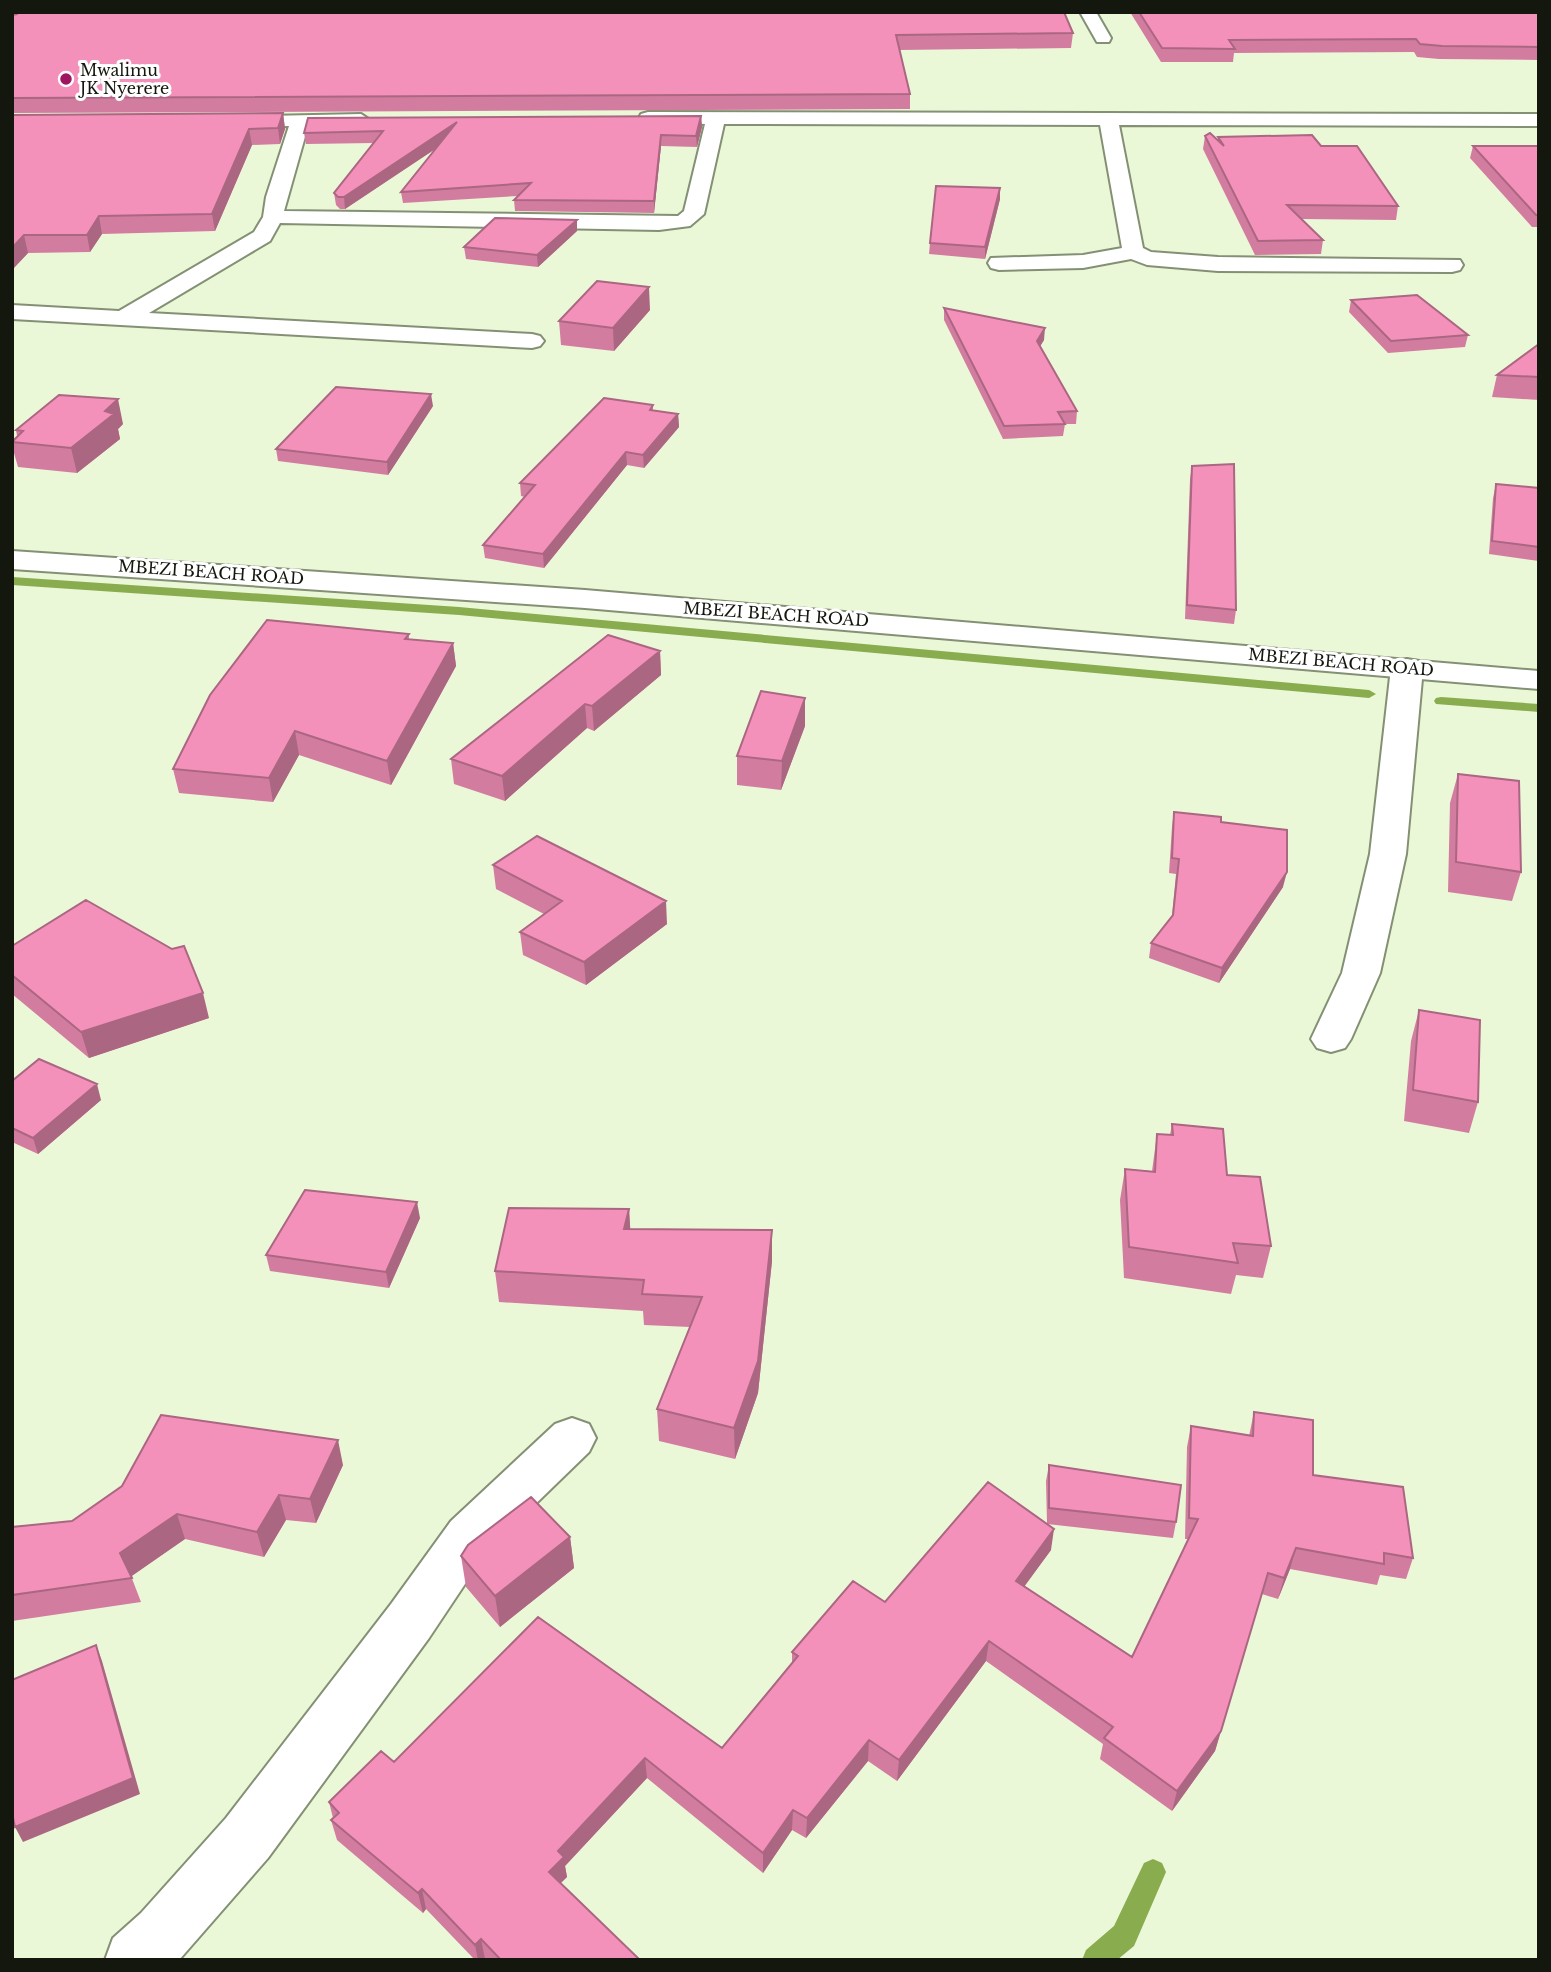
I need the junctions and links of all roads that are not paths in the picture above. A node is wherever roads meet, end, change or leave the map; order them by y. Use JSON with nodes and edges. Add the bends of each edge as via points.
{"nodes":[{"id":1,"x":1088,"y":12,"type":"edge"},
{"id":2,"x":1103,"y":38,"type":"dead end"},
{"id":3,"x":624,"y":118,"type":"edge"},
{"id":4,"x":716,"y":118,"type":"junction"},
{"id":5,"x":382,"y":120,"type":"edge"},
{"id":6,"x":1109,"y":120,"type":"junction"},
{"id":7,"x":1539,"y":120,"type":"edge"},
{"id":8,"x":218,"y":121,"type":"edge"},
{"id":9,"x":300,"y":121,"type":"junction"},
{"id":10,"x":273,"y":217,"type":"junction"},
{"id":11,"x":1133,"y":252,"type":"junction"},
{"id":12,"x":999,"y":263,"type":"dead end"},
{"id":13,"x":1452,"y":265,"type":"dead end"},
{"id":14,"x":12,"y":312,"type":"edge"},
{"id":15,"x":124,"y":318,"type":"junction"},
{"id":16,"x":532,"y":341,"type":"dead end"},
{"id":17,"x":12,"y":560,"type":"edge"},
{"id":18,"x":1407,"y":668,"type":"junction"},
{"id":19,"x":1539,"y":680,"type":"edge"},
{"id":20,"x":1331,"y":1039,"type":"dead end"},
{"id":21,"x":572,"y":1438,"type":"dead end"},
{"id":22,"x":135,"y":1960,"type":"edge"}],
"edges":[{"from":1,"to":2,"type":"street"},
{"from":3,"to":4,"type":"street"},
{"from":4,"to":6,"type":"street"},
{"from":4,"to":10,"type":"street","via":[[694,214],[683,222]]},
{"from":5,"to":9,"type":"street"},
{"from":6,"to":7,"type":"street"},
{"from":6,"to":11,"type":"street"},
{"from":8,"to":9,"type":"street"},
{"from":9,"to":10,"type":"street"},
{"from":10,"to":15,"type":"street","via":[[262,236],[240,251]]},
{"from":11,"to":12,"type":"street","via":[[1086,262]]},
{"from":11,"to":13,"type":"street","via":[[1147,258],[1218,264]]},
{"from":14,"to":15,"type":"street"},
{"from":15,"to":16,"type":"street"},
{"from":17,"to":18,"type":"street","name":"MBEZI BEACH ROAD","via":[[773,613]]},
{"from":18,"to":19,"type":"street","name":"MBEZI BEACH ROAD"},
{"from":18,"to":20,"type":"street","via":[[1388,854],[1361,973]]},
{"from":21,"to":22,"type":"street","via":[[469,1536],[247,1838]]}]}
